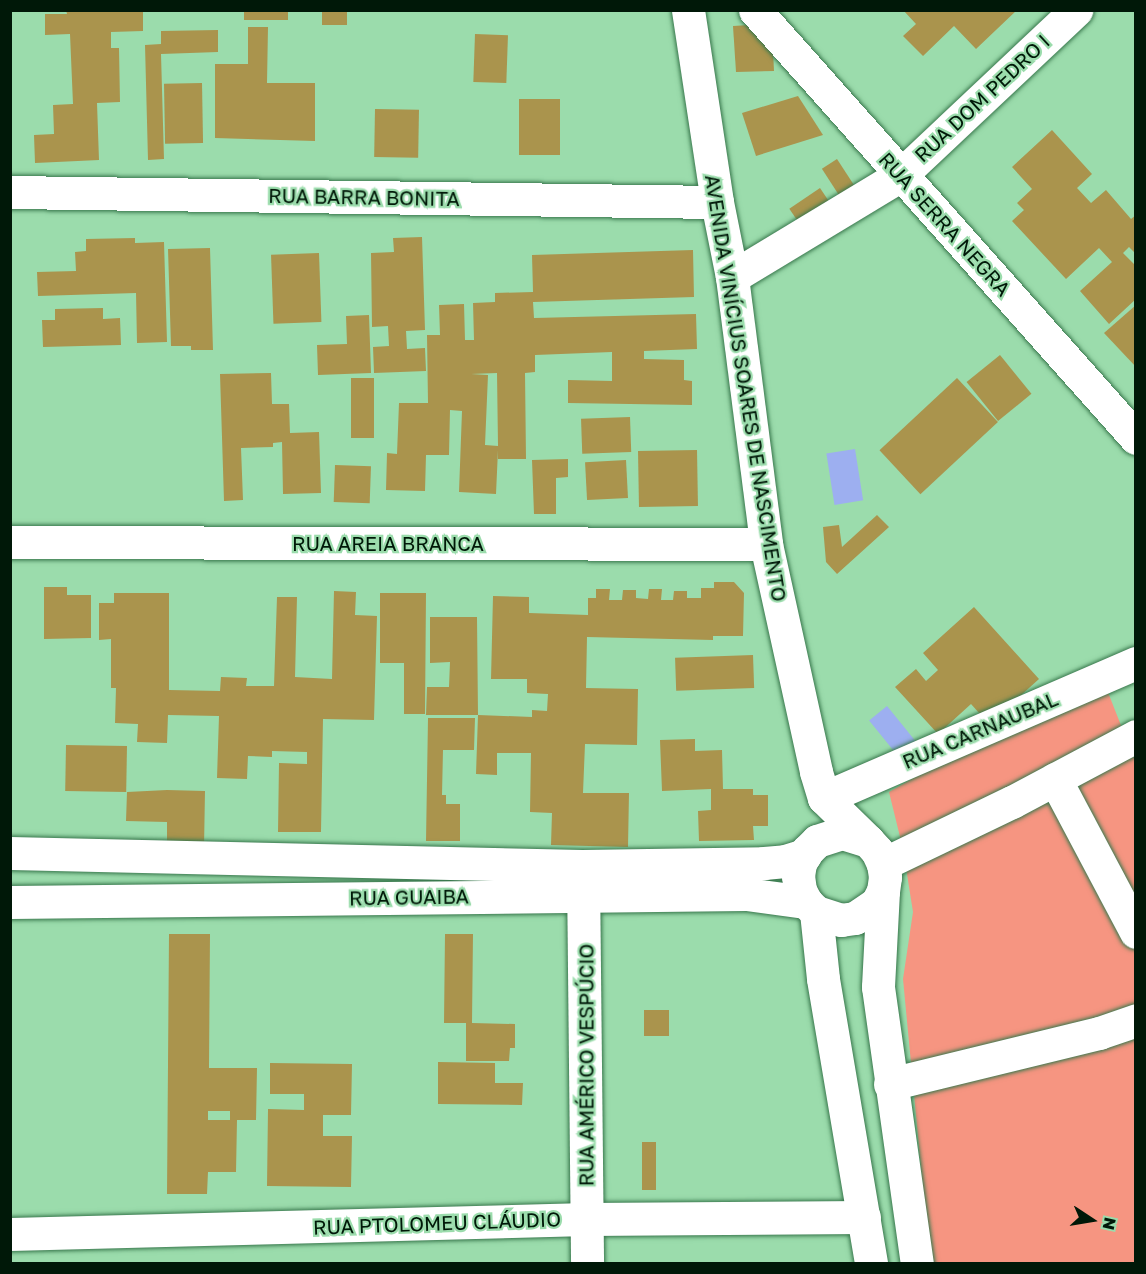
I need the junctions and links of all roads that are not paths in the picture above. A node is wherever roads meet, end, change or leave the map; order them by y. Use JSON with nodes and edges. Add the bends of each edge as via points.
{"nodes":[{"id":1,"x":688,"y":10,"type":"edge"},
{"id":2,"x":755,"y":10,"type":"edge"},
{"id":3,"x":1076,"y":10,"type":"edge"},
{"id":4,"x":900,"y":175,"type":"junction"},
{"id":5,"x":10,"y":192,"type":"edge"},
{"id":6,"x":717,"y":202,"type":"junction"},
{"id":7,"x":732,"y":277,"type":"junction"},
{"id":8,"x":1135,"y":437,"type":"edge"},
{"id":9,"x":10,"y":542,"type":"edge"},
{"id":10,"x":766,"y":544,"type":"junction"},
{"id":11,"x":1136,"y":663,"type":"edge"},
{"id":12,"x":1136,"y":736,"type":"edge"},
{"id":13,"x":1055,"y":779,"type":"junction"},
{"id":14,"x":824,"y":798,"type":"junction"},
{"id":15,"x":10,"y":853,"type":"edge"},
{"id":16,"x":806,"y":853,"type":"junction"},
{"id":17,"x":878,"y":865,"type":"junction"},
{"id":18,"x":584,"y":880,"type":"junction"},
{"id":19,"x":10,"y":902,"type":"edge"},
{"id":20,"x":811,"y":907,"type":"junction"},
{"id":21,"x":1136,"y":932,"type":"edge"},
{"id":22,"x":1136,"y":1020,"type":"edge"},
{"id":23,"x":890,"y":1084,"type":"junction"},
{"id":24,"x":864,"y":1217,"type":"junction"},
{"id":25,"x":587,"y":1219,"type":"junction"},
{"id":26,"x":10,"y":1234,"type":"edge"},
{"id":27,"x":587,"y":1263,"type":"edge"},
{"id":28,"x":872,"y":1263,"type":"edge"},
{"id":29,"x":917,"y":1263,"type":"edge"}],
"edges":[{"from":1,"to":6,"type":"street","name":"AVENIDA VINÍCIUS SOARES DE NASCIMENTO"},
{"from":2,"to":4,"type":"street","name":"RUA SERRA NEGRA"},
{"from":3,"to":4,"type":"street","name":"RUA DOM PEDRO I"},
{"from":4,"to":7,"type":"street","name":"RUA DOM PEDRO I"},
{"from":4,"to":8,"type":"street","name":"RUA SERRA NEGRA"},
{"from":5,"to":6,"type":"street","name":"RUA BARRA BONITA"},
{"from":6,"to":7,"type":"street","name":"AVENIDA VINÍCIUS SOARES DE NASCIMENTO"},
{"from":7,"to":10,"type":"street","name":"AVENIDA VINÍCIUS SOARES DE NASCIMENTO"},
{"from":9,"to":10,"type":"street","name":"RUA AREIA BRANCA"},
{"from":10,"to":14,"type":"street","name":"AVENIDA VINÍCIUS SOARES DE NASCIMENTO"},
{"from":11,"to":14,"type":"street","name":"RUA CARNAUBAL"},
{"from":12,"to":13,"type":"street"},
{"from":13,"to":17,"type":"street"},
{"from":13,"to":21,"type":"street"},
{"from":14,"to":16,"type":"street"},
{"from":14,"to":17,"type":"street"},
{"from":15,"to":18,"type":"street","name":"RUA GUAIBA"},
{"from":16,"to":17,"type":"street","via":[[817,841],[842,833]]},
{"from":16,"to":18,"type":"street","name":"RUA GUAIBA","via":[[785,861]]},
{"from":16,"to":20,"type":"street","via":[[798,876],[800,890]]},
{"from":17,"to":20,"type":"street","via":[[872,908],[855,918],[841,920]]},
{"from":17,"to":23,"type":"street","via":[[878,987]]},
{"from":18,"to":19,"type":"street","name":"RUA GUAIBA"},
{"from":18,"to":20,"type":"street","name":"RUA GUAIBA","via":[[746,894]]},
{"from":18,"to":25,"type":"street","name":"RUA AMÉRICO VESPÚCIO"},
{"from":20,"to":24,"type":"street"},
{"from":22,"to":23,"type":"street","via":[[1099,1033]]},
{"from":23,"to":29,"type":"street"},
{"from":24,"to":25,"type":"street","name":"RUA PTOLOMEU CLÁUDIO"},
{"from":24,"to":28,"type":"street"},
{"from":25,"to":26,"type":"street","name":"RUA PTOLOMEU CLÁUDIO"},
{"from":25,"to":27,"type":"street","name":"RUA AMÉRICO VESPÚCIO"}]}
